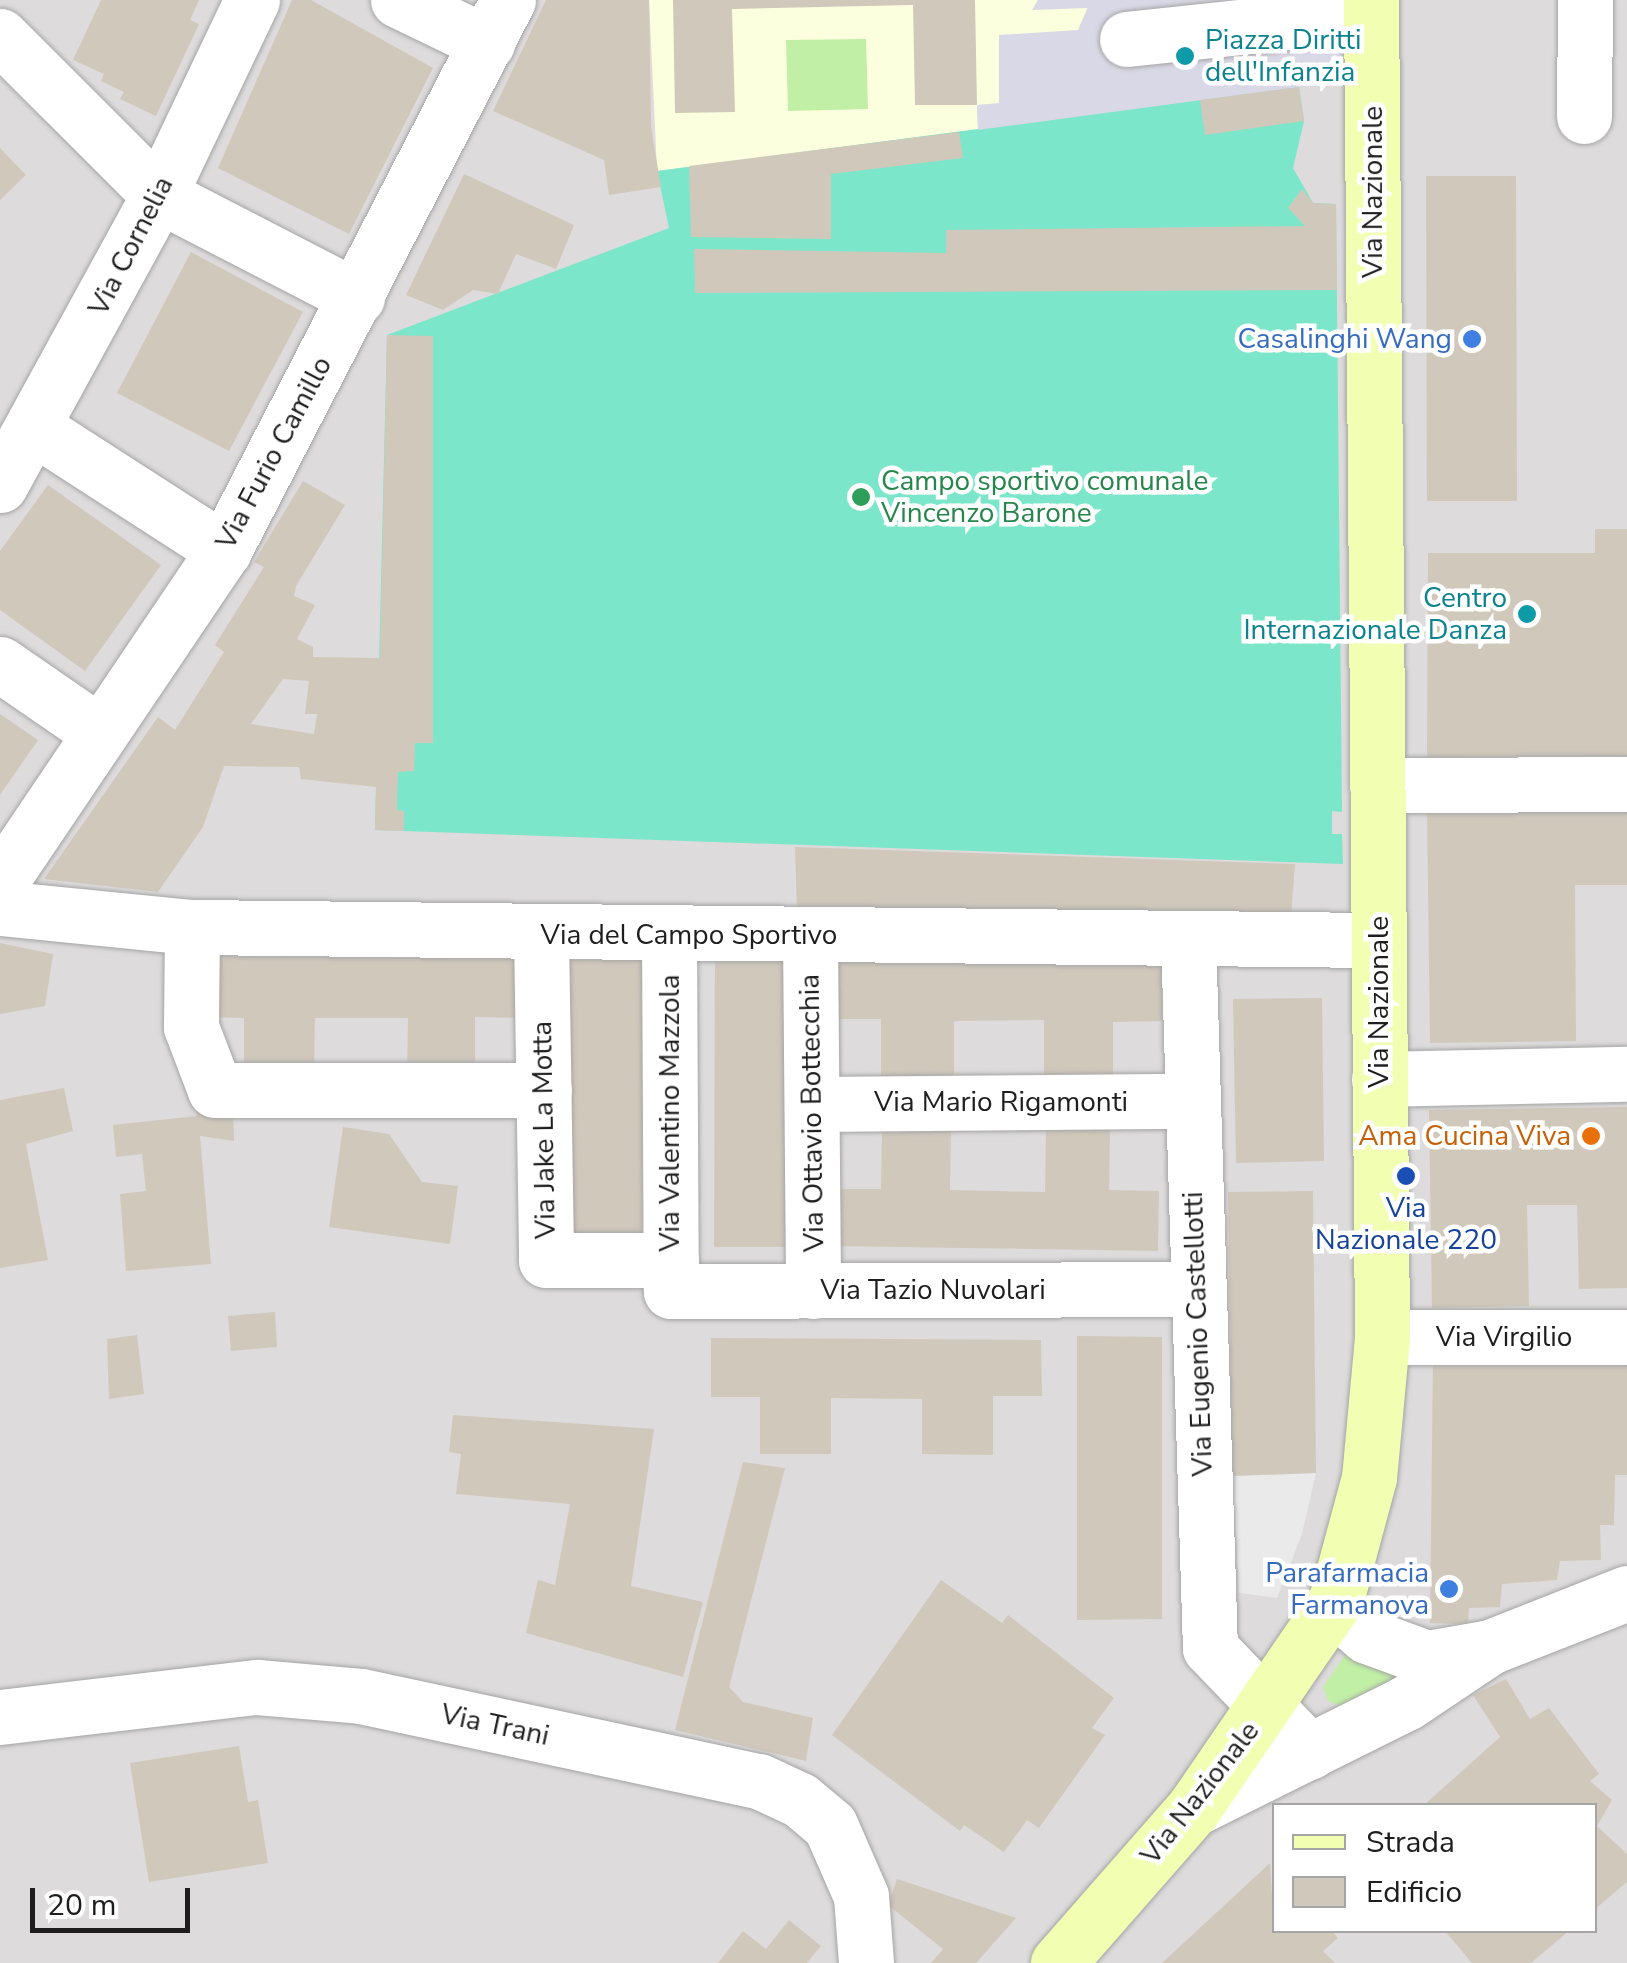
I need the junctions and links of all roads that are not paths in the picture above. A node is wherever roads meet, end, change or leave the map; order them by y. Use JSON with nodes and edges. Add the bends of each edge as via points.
{"nodes":[{"id":1,"x":252,"y":0,"type":"edge"},
{"id":2,"x":398,"y":0,"type":"edge"},
{"id":3,"x":1585,"y":0,"type":"edge"},
{"id":4,"x":1371,"y":6,"type":"edge"},
{"id":5,"x":497,"y":22,"type":"edge"},
{"id":6,"x":0,"y":36,"type":"edge"},
{"id":7,"x":1127,"y":38,"type":"dead end"},
{"id":8,"x":1584,"y":116,"type":"dead end"},
{"id":9,"x":159,"y":195,"type":"junction"},
{"id":10,"x":356,"y":297,"type":"junction"},
{"id":11,"x":36,"y":429,"type":"junction"},
{"id":12,"x":0,"y":486,"type":"edge"},
{"id":13,"x":224,"y":550,"type":"junction"},
{"id":14,"x":0,"y":664,"type":"edge"},
{"id":15,"x":100,"y":733,"type":"junction"},
{"id":16,"x":1627,"y":784,"type":"edge"},
{"id":17,"x":1377,"y":785,"type":"junction"},
{"id":18,"x":0,"y":882,"type":"edge"},
{"id":19,"x":0,"y":908,"type":"edge"},
{"id":20,"x":192,"y":927,"type":"junction"},
{"id":21,"x":541,"y":934,"type":"junction"},
{"id":22,"x":669,"y":935,"type":"junction"},
{"id":23,"x":810,"y":936,"type":"junction"},
{"id":24,"x":1188,"y":938,"type":"junction"},
{"id":25,"x":1378,"y":940,"type":"junction"},
{"id":26,"x":1627,"y":1074,"type":"edge"},
{"id":27,"x":1380,"y":1080,"type":"junction"},
{"id":28,"x":544,"y":1090,"type":"junction"},
{"id":29,"x":1190,"y":1101,"type":"junction"},
{"id":30,"x":812,"y":1104,"type":"junction"},
{"id":31,"x":671,"y":1275,"type":"junction"},
{"id":32,"x":1195,"y":1289,"type":"junction"},
{"id":33,"x":813,"y":1290,"type":"junction"},
{"id":34,"x":1382,"y":1337,"type":"junction"},
{"id":35,"x":1627,"y":1337,"type":"edge"},
{"id":36,"x":1627,"y":1593,"type":"edge"},
{"id":37,"x":1332,"y":1606,"type":"junction"},
{"id":38,"x":1490,"y":1646,"type":"junction"},
{"id":39,"x":1264,"y":1710,"type":"junction"},
{"id":40,"x":0,"y":1718,"type":"edge"},
{"id":41,"x":1310,"y":1752,"type":"junction"},
{"id":42,"x":1193,"y":1809,"type":"junction"},
{"id":43,"x":866,"y":1963,"type":"edge"},
{"id":44,"x":1058,"y":1963,"type":"edge"}],
"edges":[{"from":1,"to":9,"type":"street","name":"Via Cornelia"},
{"from":2,"to":5,"type":"street"},
{"from":3,"to":8,"type":"street"},
{"from":4,"to":7,"type":"street"},
{"from":4,"to":17,"type":"street","name":"Via Nazionale"},
{"from":5,"to":10,"type":"street","name":"Via Furio Camillo"},
{"from":6,"to":9,"type":"street"},
{"from":9,"to":10,"type":"street"},
{"from":9,"to":11,"type":"street","name":"Via Cornelia"},
{"from":10,"to":13,"type":"street","name":"Via Furio Camillo"},
{"from":11,"to":12,"type":"street","name":"Via Cornelia"},
{"from":11,"to":13,"type":"street"},
{"from":13,"to":15,"type":"street","name":"Via Furio Camillo"},
{"from":14,"to":15,"type":"street"},
{"from":15,"to":18,"type":"street","name":"Via Furio Camillo"},
{"from":16,"to":17,"type":"street"},
{"from":17,"to":25,"type":"street","name":"Via Nazionale"},
{"from":19,"to":20,"type":"street","name":"Via del Campo Sportivo"},
{"from":20,"to":21,"type":"street","name":"Via del Campo Sportivo"},
{"from":20,"to":28,"type":"street","via":[[191,1027],[214,1090]]},
{"from":21,"to":22,"type":"street","name":"Via del Campo Sportivo"},
{"from":21,"to":28,"type":"street","name":"Via Jake La Motta"},
{"from":22,"to":23,"type":"street","name":"Via del Campo Sportivo"},
{"from":22,"to":31,"type":"street","name":"Via Valentino Mazzola"},
{"from":23,"to":24,"type":"street","name":"Via del Campo Sportivo"},
{"from":23,"to":30,"type":"street","name":"Via Ottavio Bottecchia"},
{"from":24,"to":25,"type":"street","name":"Via del Campo Sportivo"},
{"from":24,"to":29,"type":"street","name":"Via Eugenio Castellotti"},
{"from":25,"to":27,"type":"street","name":"Via Nazionale"},
{"from":26,"to":27,"type":"street"},
{"from":27,"to":34,"type":"street","name":"Via Nazionale"},
{"from":28,"to":31,"type":"street","name":"Via Jake La Motta","via":[[546,1260]]},
{"from":29,"to":30,"type":"street","name":"Via Mario Rigamonti"},
{"from":29,"to":32,"type":"street","name":"Via Eugenio Castellotti"},
{"from":30,"to":33,"type":"street","name":"Via Ottavio Bottecchia"},
{"from":31,"to":33,"type":"street","name":"Via Tazio Nuvolari"},
{"from":32,"to":33,"type":"street","name":"Via Tazio Nuvolari"},
{"from":32,"to":39,"type":"street","name":"Via Eugenio Castellotti","via":[[1210,1648]]},
{"from":34,"to":35,"type":"street","name":"Via Virgilio"},
{"from":34,"to":37,"type":"street","name":"Via Nazionale","via":[[1369,1478],[1355,1546]]},
{"from":36,"to":38,"type":"street"},
{"from":37,"to":38,"type":"street","via":[[1397,1651],[1428,1658]]},
{"from":37,"to":39,"type":"street","name":"Via Nazionale"},
{"from":38,"to":41,"type":"street","via":[[1406,1703]]},
{"from":39,"to":41,"type":"street","name":"Via Eugenio Castellotti"},
{"from":39,"to":42,"type":"street","name":"Via Nazionale"},
{"from":40,"to":43,"type":"street","name":"Via Trani","via":[[256,1686],[361,1696],[759,1782],[800,1800],[840,1841],[861,1896]]},
{"from":41,"to":42,"type":"street"},
{"from":42,"to":44,"type":"street","name":"Via Nazionale"}]}
